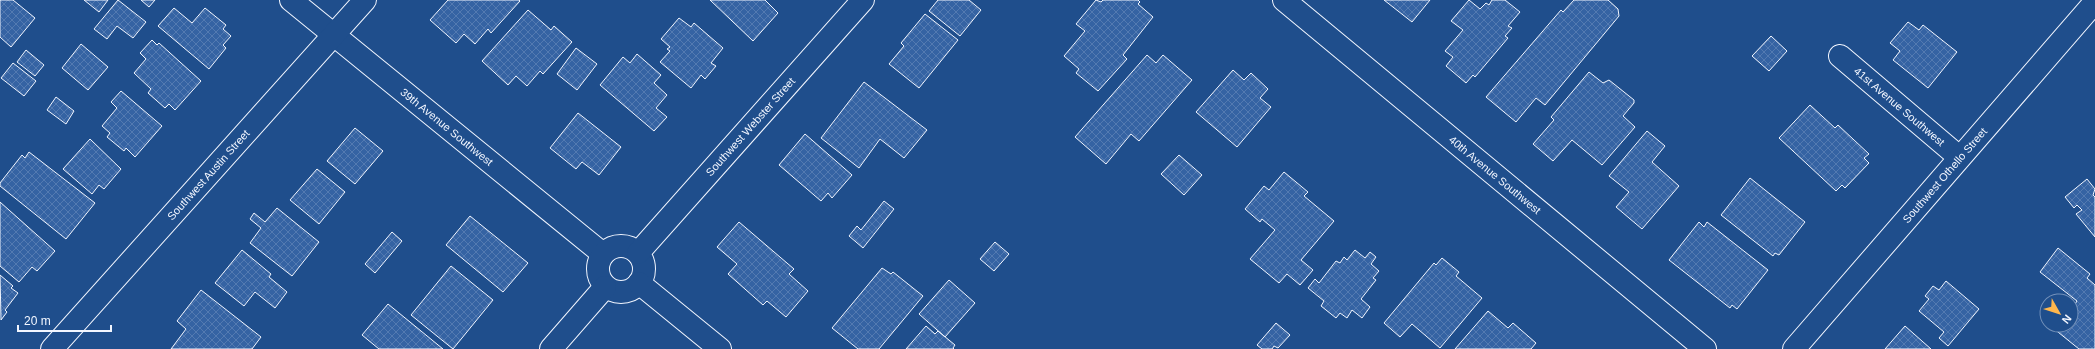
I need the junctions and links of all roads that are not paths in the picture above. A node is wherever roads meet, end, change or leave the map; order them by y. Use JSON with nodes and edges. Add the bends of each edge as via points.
{"nodes":[{"id":1,"x":291,"y":0,"type":"edge"},
{"id":2,"x":365,"y":0,"type":"edge"},
{"id":3,"x":863,"y":0,"type":"edge"},
{"id":4,"x":1284,"y":0,"type":"edge"},
{"id":5,"x":2095,"y":2,"type":"edge"},
{"id":6,"x":334,"y":35,"type":"junction"},
{"id":7,"x":1840,"y":56,"type":"dead end"},
{"id":8,"x":1959,"y":158,"type":"junction"},
{"id":9,"x":638,"y":253,"type":"junction"},
{"id":10,"x":603,"y":254,"type":"junction"},
{"id":11,"x":639,"y":283,"type":"junction"},
{"id":12,"x":605,"y":286,"type":"junction"},
{"id":13,"x":52,"y":349,"type":"edge"},
{"id":14,"x":551,"y":349,"type":"edge"},
{"id":15,"x":720,"y":349,"type":"edge"},
{"id":16,"x":1705,"y":349,"type":"edge"},
{"id":17,"x":1794,"y":349,"type":"edge"}],
"edges":[{"from":1,"to":6,"type":"street","name":"39th Avenue Southwest"},
{"from":2,"to":6,"type":"street","name":"Southwest Austin Street"},
{"from":3,"to":9,"type":"street","name":"Southwest Webster Street"},
{"from":4,"to":16,"type":"street","name":"40th Avenue Southwest"},
{"from":5,"to":8,"type":"street","name":"Southwest Othello Street"},
{"from":6,"to":10,"type":"street","name":"39th Avenue Southwest"},
{"from":6,"to":13,"type":"street","name":"Southwest Austin Street"},
{"from":7,"to":8,"type":"street","name":"41st Avenue Southwest"},
{"from":8,"to":17,"type":"street","name":"Southwest Othello Street"},
{"from":9,"to":10,"type":"street","via":[[625,246],[618,246]]},
{"from":9,"to":11,"type":"street","via":[[644,266],[644,274]]},
{"from":10,"to":12,"type":"street","via":[[598,265],[598,273]]},
{"from":11,"to":12,"type":"street","via":[[635,288],[620,292]]},
{"from":11,"to":15,"type":"street"},
{"from":12,"to":14,"type":"street"}]}
